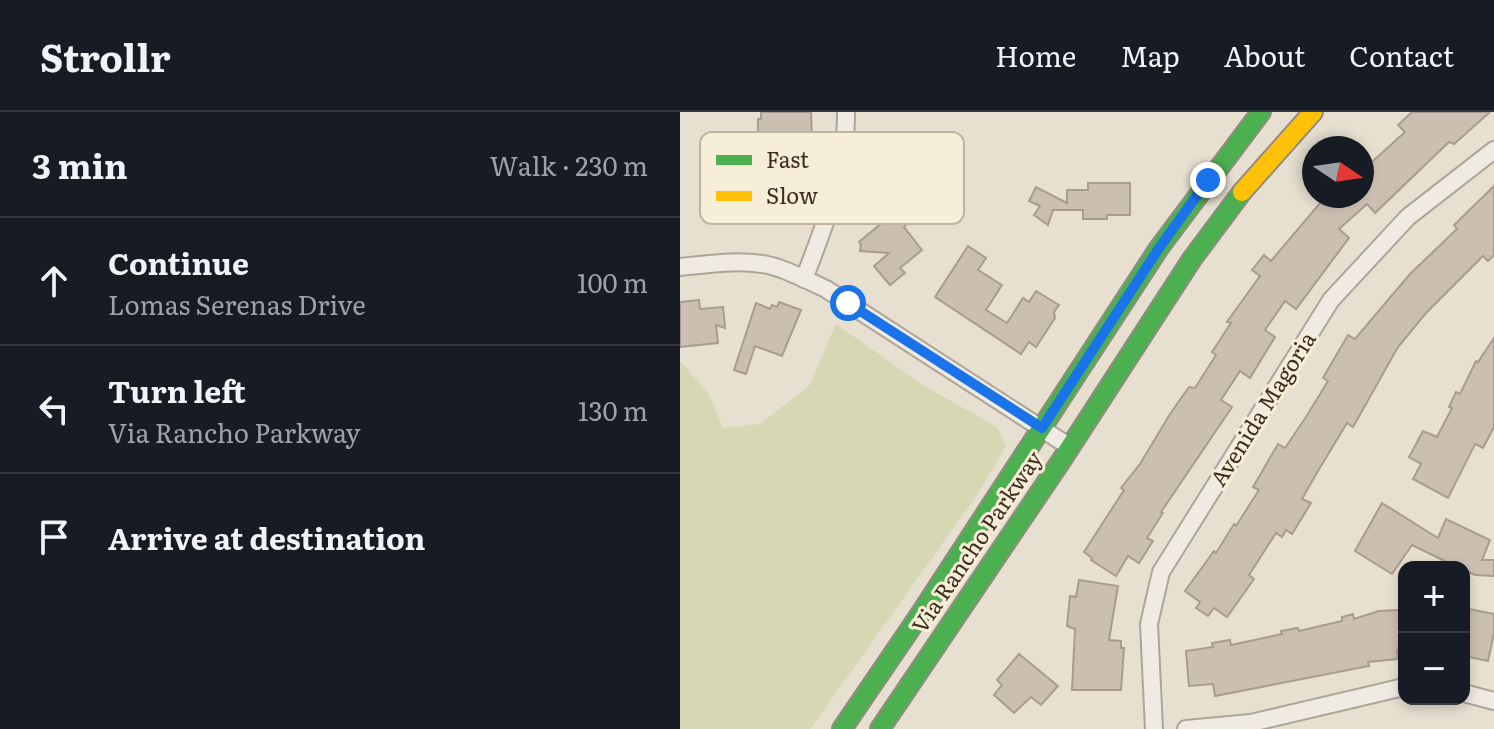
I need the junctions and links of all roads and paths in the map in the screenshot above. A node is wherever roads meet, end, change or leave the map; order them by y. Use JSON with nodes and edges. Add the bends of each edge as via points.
{"nodes":[{"id":1,"x":1261,"y":112,"type":"edge"},
{"id":2,"x":1313,"y":112,"type":"edge"},
{"id":3,"x":1494,"y":150,"type":"edge"},
{"id":4,"x":825,"y":224,"type":"edge"},
{"id":5,"x":680,"y":267,"type":"edge"},
{"id":6,"x":804,"y":279,"type":"junction"},
{"id":7,"x":1042,"y":428,"type":"junction"},
{"id":8,"x":1070,"y":447,"type":"junction"},
{"id":9,"x":1398,"y":688,"type":"edge"},
{"id":10,"x":1470,"y":695,"type":"edge"},
{"id":11,"x":1494,"y":701,"type":"edge"},
{"id":12,"x":842,"y":729,"type":"edge"},
{"id":13,"x":880,"y":729,"type":"edge"},
{"id":14,"x":1154,"y":729,"type":"edge"},
{"id":15,"x":1186,"y":729,"type":"edge"}],
"edges":[{"from":1,"to":7,"type":"main road","name":"Via Rancho Parkway","via":[[1159,248]]},
{"from":2,"to":8,"type":"main road","name":"Via Rancho Parkway","via":[[1231,204]]},
{"from":3,"to":14,"type":"street","name":"Avenida Magoria","via":[[1408,217],[1331,300],[1161,572],[1149,624]]},
{"from":4,"to":6,"type":"street"},
{"from":5,"to":6,"type":"street","via":[[764,264]]},
{"from":6,"to":7,"type":"street"},
{"from":7,"to":8,"type":"street"},
{"from":7,"to":12,"type":"main road","name":"Via Rancho Parkway"},
{"from":8,"to":13,"type":"main road","name":"Via Rancho Parkway"},
{"from":9,"to":15,"type":"street","via":[[1251,723]]},
{"from":10,"to":11,"type":"street"}]}
